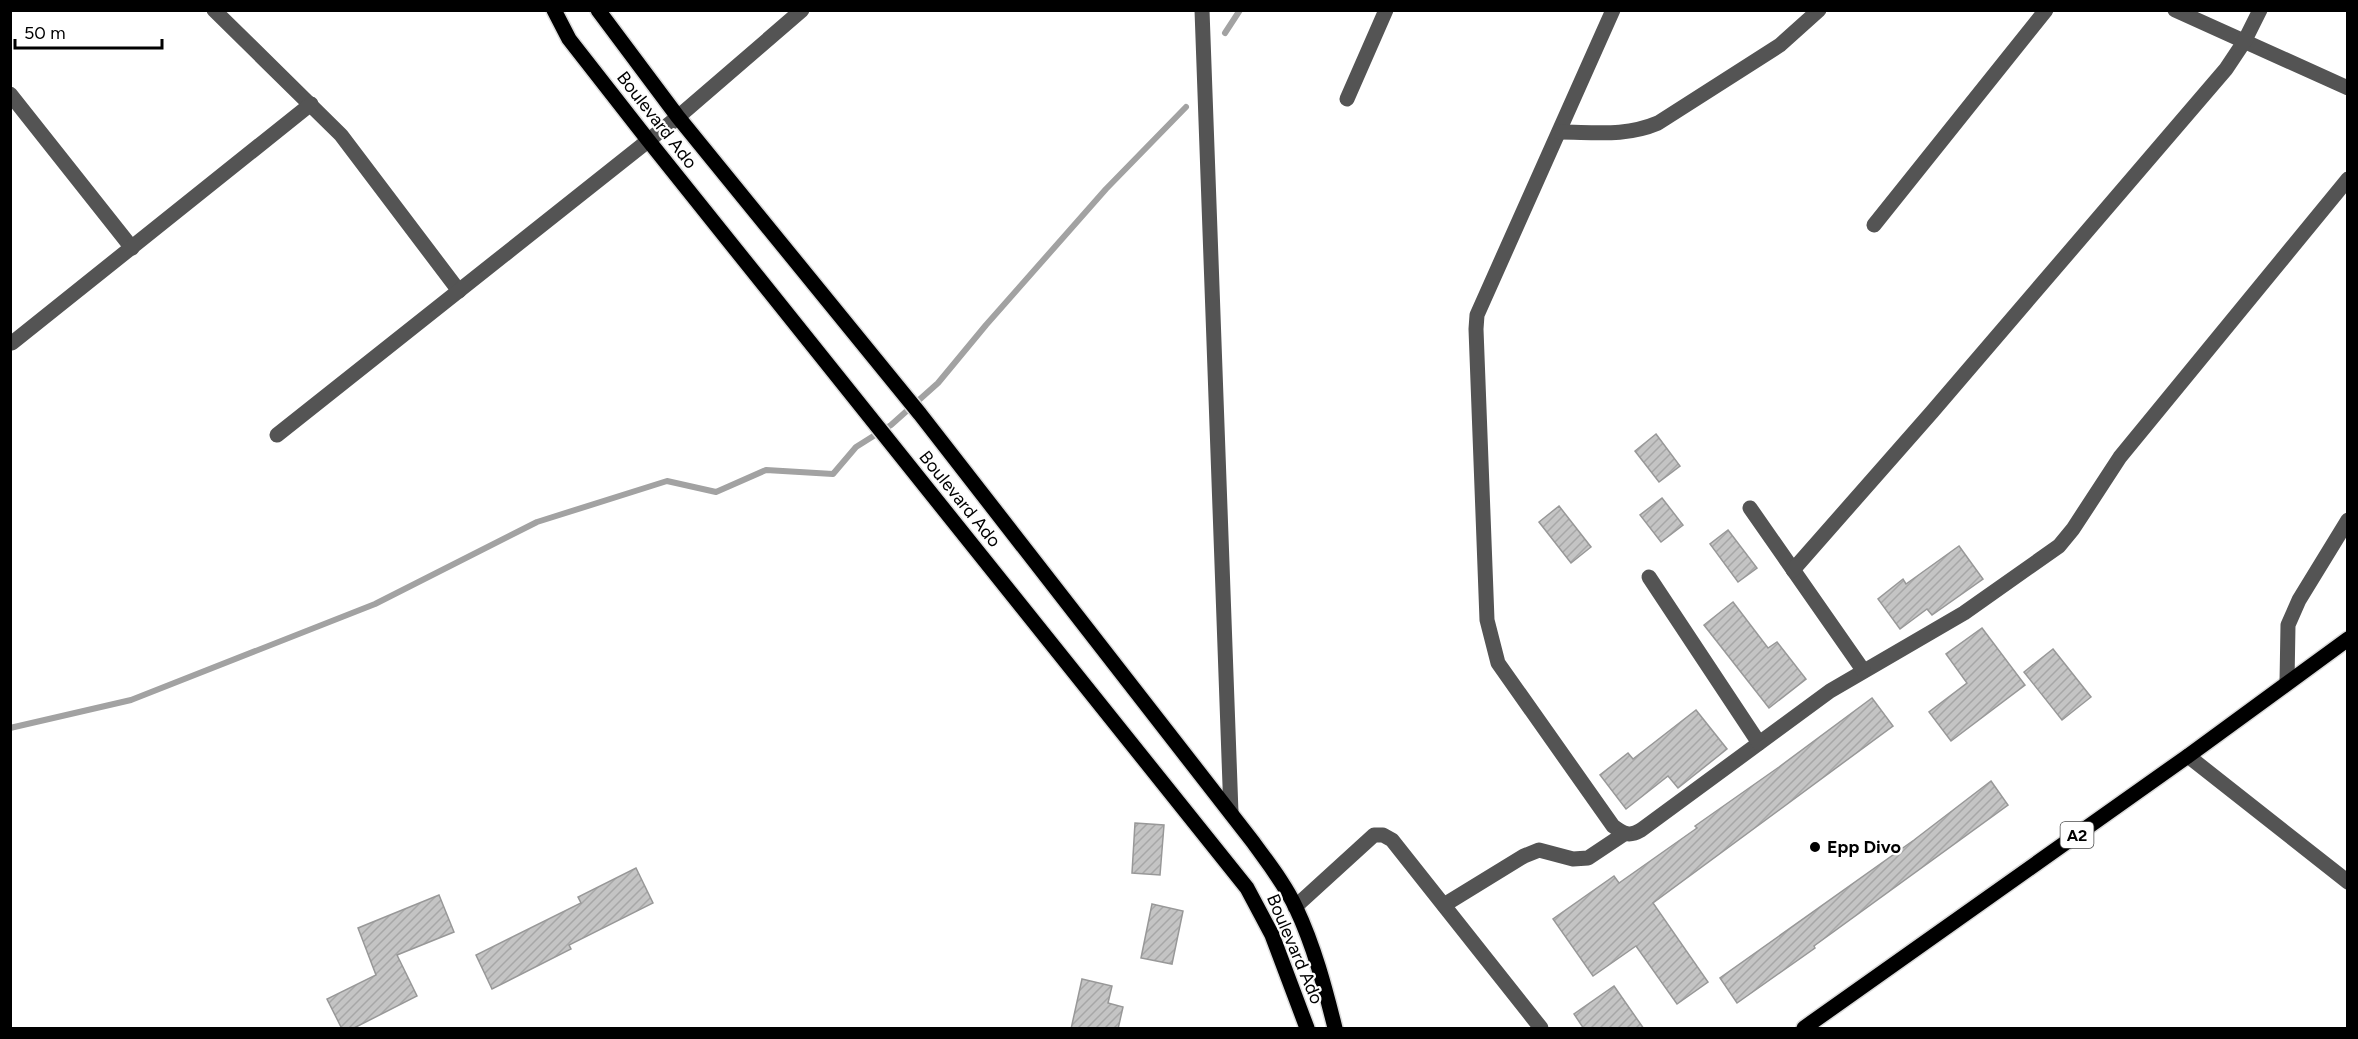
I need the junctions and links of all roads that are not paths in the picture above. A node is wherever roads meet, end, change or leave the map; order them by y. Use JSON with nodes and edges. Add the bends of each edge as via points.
{"nodes":[{"id":1,"x":214,"y":10,"type":"edge"},
{"id":2,"x":554,"y":10,"type":"edge"},
{"id":3,"x":598,"y":10,"type":"edge"},
{"id":4,"x":802,"y":10,"type":"edge"},
{"id":5,"x":1202,"y":10,"type":"edge"},
{"id":6,"x":1386,"y":10,"type":"edge"},
{"id":7,"x":1613,"y":10,"type":"edge"},
{"id":8,"x":1819,"y":10,"type":"edge"},
{"id":9,"x":2046,"y":10,"type":"edge"},
{"id":10,"x":2175,"y":10,"type":"edge"},
{"id":11,"x":2260,"y":10,"type":"edge"},
{"id":12,"x":2244,"y":42,"type":"junction"},
{"id":13,"x":2348,"y":88,"type":"edge"},
{"id":14,"x":10,"y":94,"type":"edge"},
{"id":15,"x":1347,"y":99,"type":"dead end"},
{"id":16,"x":311,"y":104,"type":"junction"},
{"id":17,"x":678,"y":117,"type":"junction"},
{"id":18,"x":1559,"y":132,"type":"junction"},
{"id":19,"x":648,"y":140,"type":"junction"},
{"id":20,"x":2348,"y":179,"type":"edge"},
{"id":21,"x":1874,"y":225,"type":"dead end"},
{"id":22,"x":132,"y":248,"type":"junction"},
{"id":23,"x":459,"y":291,"type":"junction"},
{"id":24,"x":12,"y":343,"type":"edge"},
{"id":25,"x":277,"y":435,"type":"dead end"},
{"id":26,"x":1750,"y":508,"type":"dead end"},
{"id":27,"x":2348,"y":520,"type":"edge"},
{"id":28,"x":1793,"y":570,"type":"junction"},
{"id":29,"x":1649,"y":577,"type":"dead end"},
{"id":30,"x":2348,"y":639,"type":"edge"},
{"id":31,"x":1863,"y":670,"type":"junction"},
{"id":32,"x":2287,"y":682,"type":"junction"},
{"id":33,"x":1759,"y":743,"type":"junction"},
{"id":34,"x":2188,"y":756,"type":"junction"},
{"id":35,"x":1231,"y":813,"type":"junction"},
{"id":36,"x":1624,"y":834,"type":"junction"},
{"id":37,"x":2347,"y":881,"type":"edge"},
{"id":38,"x":1444,"y":905,"type":"junction"},
{"id":39,"x":1296,"y":907,"type":"junction"},
{"id":40,"x":1307,"y":1029,"type":"edge"},
{"id":41,"x":1335,"y":1029,"type":"edge"},
{"id":42,"x":1541,"y":1029,"type":"edge"},
{"id":43,"x":1804,"y":1029,"type":"edge"}],
"edges":[{"from":1,"to":16,"type":"street"},
{"from":2,"to":19,"type":"main road","name":"Boulevard Ado","via":[[569,39]]},
{"from":3,"to":17,"type":"main road","name":"Boulevard Ado"},
{"from":4,"to":17,"type":"street"},
{"from":5,"to":35,"type":"street"},
{"from":6,"to":15,"type":"street"},
{"from":7,"to":18,"type":"street"},
{"from":8,"to":18,"type":"street","via":[[1780,45],[1658,123],[1626,133]]},
{"from":9,"to":21,"type":"street"},
{"from":10,"to":12,"type":"street"},
{"from":11,"to":12,"type":"street"},
{"from":12,"to":13,"type":"street"},
{"from":12,"to":28,"type":"street","via":[[2203,96]]},
{"from":14,"to":22,"type":"street"},
{"from":16,"to":22,"type":"street"},
{"from":16,"to":23,"type":"street","via":[[348,144]]},
{"from":17,"to":19,"type":"street"},
{"from":17,"to":35,"type":"main road","name":"Boulevard Ado","via":[[920,414]]},
{"from":18,"to":36,"type":"street","via":[[1477,315],[1487,620],[1498,663],[1613,826]]},
{"from":19,"to":23,"type":"street"},
{"from":19,"to":40,"type":"main road","name":"Boulevard Ado","via":[[1247,888],[1272,935]]},
{"from":20,"to":31,"type":"street","via":[[2120,457],[2059,546],[1964,613]]},
{"from":22,"to":24,"type":"street"},
{"from":23,"to":25,"type":"street"},
{"from":26,"to":28,"type":"street"},
{"from":27,"to":32,"type":"street","via":[[2299,600],[2288,626]]},
{"from":28,"to":31,"type":"street"},
{"from":29,"to":33,"type":"street"},
{"from":30,"to":32,"type":"main road","number":"A2"},
{"from":31,"to":33,"type":"street"},
{"from":32,"to":34,"type":"main road","number":"A2"},
{"from":33,"to":36,"type":"street","via":[[1641,830],[1633,835]]},
{"from":34,"to":37,"type":"street"},
{"from":34,"to":43,"type":"main road","number":"A2"},
{"from":35,"to":39,"type":"main road","name":"Boulevard Ado"},
{"from":36,"to":38,"type":"street","via":[[1588,858],[1573,859],[1539,850]]},
{"from":38,"to":39,"type":"street","via":[[1392,840],[1374,835]]},
{"from":38,"to":42,"type":"street"},
{"from":39,"to":41,"type":"main road","name":"Boulevard Ado"}]}
